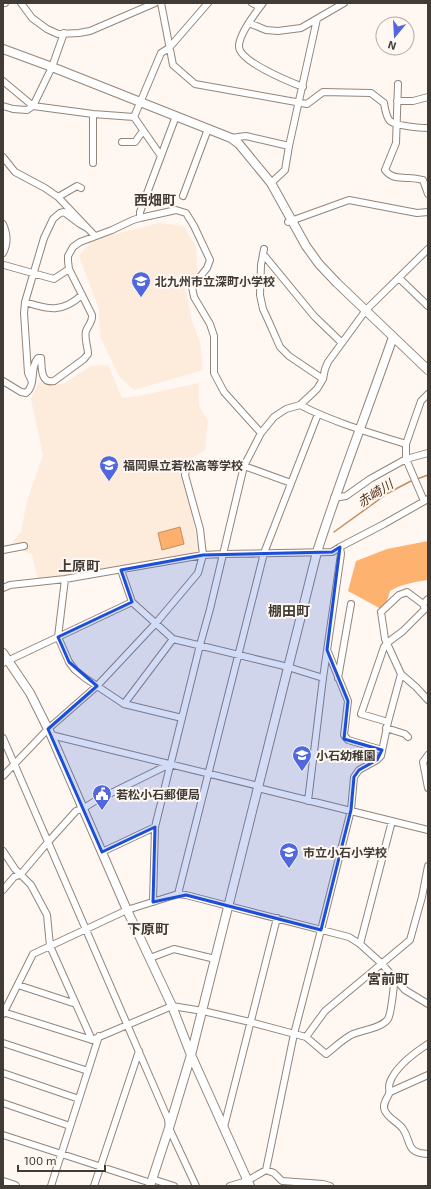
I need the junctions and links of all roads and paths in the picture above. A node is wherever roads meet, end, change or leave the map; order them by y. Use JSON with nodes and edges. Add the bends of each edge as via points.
{"nodes":[{"id":1,"x":21,"y":3,"type":"edge"},
{"id":2,"x":155,"y":3,"type":"edge"},
{"id":3,"x":161,"y":3,"type":"edge"},
{"id":4,"x":208,"y":3,"type":"edge"},
{"id":5,"x":252,"y":3,"type":"edge"},
{"id":6,"x":344,"y":3,"type":"edge"},
{"id":7,"x":261,"y":5,"type":"edge"},
{"id":8,"x":317,"y":18,"type":"junction"},
{"id":9,"x":249,"y":23,"type":"junction"},
{"id":10,"x":64,"y":33,"type":"junction"},
{"id":11,"x":169,"y":48,"type":"junction"},
{"id":12,"x":3,"y":49,"type":"edge"},
{"id":13,"x":52,"y":67,"type":"junction"},
{"id":14,"x":3,"y":81,"type":"edge"},
{"id":15,"x":398,"y":84,"type":"dead end"},
{"id":16,"x":303,"y":87,"type":"junction"},
{"id":17,"x":428,"y":97,"type":"edge"},
{"id":18,"x":397,"y":101,"type":"junction"},
{"id":19,"x":141,"y":103,"type":"junction"},
{"id":20,"x":300,"y":103,"type":"junction"},
{"id":21,"x":3,"y":106,"type":"edge"},
{"id":22,"x":33,"y":106,"type":"junction"},
{"id":23,"x":93,"y":114,"type":"junction"},
{"id":24,"x":176,"y":116,"type":"junction"},
{"id":25,"x":134,"y":118,"type":"junction"},
{"id":26,"x":397,"y":124,"type":"junction"},
{"id":27,"x":428,"y":128,"type":"edge"},
{"id":28,"x":208,"y":129,"type":"junction"},
{"id":29,"x":143,"y":131,"type":"junction"},
{"id":30,"x":231,"y":138,"type":"junction"},
{"id":31,"x":122,"y":142,"type":"dead end"},
{"id":32,"x":289,"y":146,"type":"junction"},
{"id":33,"x":161,"y":156,"type":"junction"},
{"id":34,"x":3,"y":157,"type":"edge"},
{"id":35,"x":94,"y":163,"type":"dead end"},
{"id":36,"x":271,"y":183,"type":"junction"},
{"id":37,"x":81,"y":188,"type":"dead end"},
{"id":38,"x":428,"y":194,"type":"edge"},
{"id":39,"x":183,"y":196,"type":"dead end"},
{"id":40,"x":58,"y":197,"type":"junction"},
{"id":41,"x":428,"y":212,"type":"edge"},
{"id":42,"x":140,"y":218,"type":"junction"},
{"id":43,"x":290,"y":222,"type":"junction"},
{"id":44,"x":3,"y":224,"type":"edge"},
{"id":45,"x":87,"y":228,"type":"junction"},
{"id":46,"x":95,"y":236,"type":"junction"},
{"id":47,"x":428,"y":249,"type":"edge"},
{"id":48,"x":3,"y":253,"type":"edge"},
{"id":49,"x":423,"y":254,"type":"junction"},
{"id":50,"x":428,"y":259,"type":"edge"},
{"id":51,"x":4,"y":265,"type":"dead end"},
{"id":52,"x":69,"y":269,"type":"junction"},
{"id":53,"x":33,"y":274,"type":"junction"},
{"id":54,"x":399,"y":278,"type":"junction"},
{"id":55,"x":82,"y":295,"type":"junction"},
{"id":56,"x":25,"y":302,"type":"junction"},
{"id":57,"x":428,"y":306,"type":"edge"},
{"id":58,"x":366,"y":310,"type":"junction"},
{"id":59,"x":393,"y":337,"type":"junction"},
{"id":60,"x":342,"y":343,"type":"junction"},
{"id":61,"x":428,"y":370,"type":"edge"},
{"id":62,"x":323,"y":379,"type":"junction"},
{"id":63,"x":3,"y":381,"type":"edge"},
{"id":64,"x":32,"y":382,"type":"junction"},
{"id":65,"x":428,"y":394,"type":"edge"},
{"id":66,"x":300,"y":405,"type":"junction"},
{"id":67,"x":318,"y":414,"type":"junction"},
{"id":68,"x":360,"y":430,"type":"junction"},
{"id":69,"x":262,"y":432,"type":"junction"},
{"id":70,"x":406,"y":444,"type":"junction"},
{"id":71,"x":428,"y":453,"type":"edge"},
{"id":72,"x":406,"y":459,"type":"junction"},
{"id":73,"x":244,"y":466,"type":"junction"},
{"id":74,"x":291,"y":483,"type":"junction"},
{"id":75,"x":334,"y":498,"type":"junction"},
{"id":76,"x":426,"y":500,"type":"edge"},
{"id":77,"x":24,"y":546,"type":"dead end"},
{"id":78,"x":340,"y":547,"type":"junction"},
{"id":79,"x":3,"y":550,"type":"edge"},
{"id":80,"x":317,"y":552,"type":"junction"},
{"id":81,"x":264,"y":553,"type":"junction"},
{"id":82,"x":223,"y":554,"type":"junction"},
{"id":83,"x":203,"y":555,"type":"junction"},
{"id":84,"x":121,"y":570,"type":"junction"},
{"id":85,"x":65,"y":579,"type":"junction"},
{"id":86,"x":3,"y":588,"type":"edge"},
{"id":87,"x":132,"y":602,"type":"junction"},
{"id":88,"x":426,"y":602,"type":"edge"},
{"id":89,"x":351,"y":604,"type":"dead end"},
{"id":90,"x":156,"y":622,"type":"junction"},
{"id":91,"x":58,"y":637,"type":"junction"},
{"id":92,"x":173,"y":639,"type":"junction"},
{"id":93,"x":387,"y":643,"type":"junction"},
{"id":94,"x":200,"y":645,"type":"junction"},
{"id":95,"x":327,"y":650,"type":"junction"},
{"id":96,"x":3,"y":653,"type":"edge"},
{"id":97,"x":239,"y":655,"type":"junction"},
{"id":98,"x":6,"y":662,"type":"edge"},
{"id":99,"x":288,"y":667,"type":"junction"},
{"id":100,"x":401,"y":674,"type":"junction"},
{"id":101,"x":323,"y":678,"type":"junction"},
{"id":102,"x":338,"y":679,"type":"junction"},
{"id":103,"x":97,"y":686,"type":"junction"},
{"id":104,"x":428,"y":700,"type":"edge"},
{"id":105,"x":124,"y":704,"type":"junction"},
{"id":106,"x":182,"y":718,"type":"junction"},
{"id":107,"x":387,"y":725,"type":"junction"},
{"id":108,"x":49,"y":732,"type":"junction"},
{"id":109,"x":408,"y":737,"type":"dead end"},
{"id":110,"x":3,"y":738,"type":"edge"},
{"id":111,"x":382,"y":750,"type":"junction"},
{"id":112,"x":428,"y":755,"type":"edge"},
{"id":113,"x":14,"y":763,"type":"junction"},
{"id":114,"x":170,"y":764,"type":"junction"},
{"id":115,"x":210,"y":774,"type":"junction"},
{"id":116,"x":3,"y":776,"type":"edge"},
{"id":117,"x":259,"y":787,"type":"junction"},
{"id":118,"x":428,"y":788,"type":"edge"},
{"id":119,"x":308,"y":801,"type":"junction"},
{"id":120,"x":84,"y":808,"type":"junction"},
{"id":121,"x":351,"y":810,"type":"junction"},
{"id":122,"x":392,"y":821,"type":"junction"},
{"id":123,"x":155,"y":827,"type":"junction"},
{"id":124,"x":428,"y":830,"type":"edge"},
{"id":125,"x":48,"y":842,"type":"junction"},
{"id":126,"x":3,"y":852,"type":"edge"},
{"id":127,"x":102,"y":852,"type":"junction"},
{"id":128,"x":428,"y":866,"type":"edge"},
{"id":129,"x":21,"y":874,"type":"junction"},
{"id":130,"x":3,"y":890,"type":"edge"},
{"id":131,"x":178,"y":894,"type":"junction"},
{"id":132,"x":422,"y":897,"type":"junction"},
{"id":133,"x":428,"y":901,"type":"edge"},
{"id":134,"x":153,"y":902,"type":"junction"},
{"id":135,"x":228,"y":906,"type":"junction"},
{"id":136,"x":128,"y":910,"type":"junction"},
{"id":137,"x":277,"y":918,"type":"junction"},
{"id":138,"x":86,"y":929,"type":"junction"},
{"id":139,"x":321,"y":930,"type":"junction"},
{"id":140,"x":360,"y":944,"type":"junction"},
{"id":141,"x":50,"y":946,"type":"junction"},
{"id":142,"x":150,"y":958,"type":"junction"},
{"id":143,"x":215,"y":959,"type":"junction"},
{"id":144,"x":381,"y":963,"type":"junction"},
{"id":145,"x":394,"y":979,"type":"junction"},
{"id":146,"x":18,"y":985,"type":"junction"},
{"id":147,"x":76,"y":1004,"type":"junction"},
{"id":148,"x":428,"y":1004,"type":"edge"},
{"id":149,"x":172,"y":1006,"type":"junction"},
{"id":150,"x":203,"y":1011,"type":"junction"},
{"id":151,"x":3,"y":1013,"type":"edge"},
{"id":152,"x":250,"y":1022,"type":"junction"},
{"id":153,"x":128,"y":1024,"type":"junction"},
{"id":154,"x":294,"y":1034,"type":"junction"},
{"id":155,"x":99,"y":1036,"type":"junction"},
{"id":156,"x":306,"y":1037,"type":"junction"},
{"id":157,"x":92,"y":1040,"type":"junction"},
{"id":158,"x":3,"y":1043,"type":"edge"},
{"id":159,"x":428,"y":1044,"type":"edge"},
{"id":160,"x":138,"y":1051,"type":"junction"},
{"id":161,"x":191,"y":1055,"type":"junction"},
{"id":162,"x":88,"y":1071,"type":"junction"},
{"id":163,"x":3,"y":1073,"type":"edge"},
{"id":164,"x":428,"y":1075,"type":"edge"},
{"id":165,"x":390,"y":1092,"type":"junction"},
{"id":166,"x":79,"y":1099,"type":"junction"},
{"id":167,"x":3,"y":1103,"type":"edge"},
{"id":168,"x":70,"y":1126,"type":"junction"},
{"id":169,"x":224,"y":1127,"type":"junction"},
{"id":170,"x":169,"y":1128,"type":"junction"},
{"id":171,"x":3,"y":1135,"type":"edge"},
{"id":172,"x":61,"y":1154,"type":"junction"},
{"id":173,"x":428,"y":1154,"type":"edge"},
{"id":174,"x":100,"y":1166,"type":"junction"},
{"id":175,"x":266,"y":1170,"type":"junction"},
{"id":176,"x":3,"y":1182,"type":"edge"},
{"id":177,"x":151,"y":1183,"type":"edge"},
{"id":178,"x":249,"y":1183,"type":"edge"},
{"id":179,"x":15,"y":1186,"type":"edge"},
{"id":180,"x":51,"y":1186,"type":"edge"},
{"id":181,"x":94,"y":1186,"type":"edge"},
{"id":182,"x":174,"y":1186,"type":"edge"},
{"id":183,"x":196,"y":1186,"type":"edge"},
{"id":184,"x":230,"y":1186,"type":"edge"},
{"id":185,"x":330,"y":1186,"type":"edge"}],
"edges":[{"from":1,"to":10,"type":"street","via":[[32,18],[47,29],[58,34]]},
{"from":2,"to":10,"type":"street","via":[[90,31]]},
{"from":3,"to":11,"type":"street"},
{"from":4,"to":11,"type":"street"},
{"from":5,"to":7,"type":"street"},
{"from":6,"to":8,"type":"street"},
{"from":7,"to":9,"type":"street"},
{"from":8,"to":9,"type":"street","via":[[301,28],[278,31],[266,30]]},
{"from":8,"to":16,"type":"street"},
{"from":9,"to":16,"type":"street","via":[[239,46],[243,55],[262,68]]},
{"from":10,"to":13,"type":"street"},
{"from":11,"to":19,"type":"street","via":[[161,53]]},
{"from":11,"to":20,"type":"street","via":[[173,65],[195,84]]},
{"from":12,"to":13,"type":"street"},
{"from":13,"to":19,"type":"street"},
{"from":13,"to":22,"type":"street"},
{"from":14,"to":22,"type":"street"},
{"from":15,"to":18,"type":"street"},
{"from":16,"to":20,"type":"street"},
{"from":17,"to":18,"type":"street","via":[[414,101]]},
{"from":18,"to":26,"type":"street"},
{"from":19,"to":24,"type":"street"},
{"from":19,"to":25,"type":"street"},
{"from":20,"to":26,"type":"street","via":[[307,104],[323,92],[371,93],[384,104],[391,122]]},
{"from":20,"to":32,"type":"street"},
{"from":21,"to":22,"type":"street","via":[[27,110]]},
{"from":22,"to":23,"type":"street"},
{"from":23,"to":25,"type":"street"},
{"from":23,"to":35,"type":"street"},
{"from":24,"to":28,"type":"street"},
{"from":24,"to":33,"type":"street"},
{"from":25,"to":29,"type":"street"},
{"from":26,"to":27,"type":"street"},
{"from":26,"to":38,"type":"street","via":[[396,142],[385,170],[395,178],[423,180]]},
{"from":28,"to":30,"type":"street"},
{"from":28,"to":39,"type":"street"},
{"from":29,"to":31,"type":"street","via":[[134,142]]},
{"from":29,"to":33,"type":"street"},
{"from":30,"to":32,"type":"street","via":[[246,136]]},
{"from":30,"to":36,"type":"street"},
{"from":32,"to":36,"type":"street","via":[[285,170]]},
{"from":33,"to":42,"type":"street"},
{"from":34,"to":40,"type":"street","via":[[15,172]]},
{"from":36,"to":43,"type":"street"},
{"from":37,"to":40,"type":"street","via":[[77,186]]},
{"from":40,"to":45,"type":"street"},
{"from":41,"to":43,"type":"street","via":[[418,213],[349,200]]},
{"from":42,"to":46,"type":"street"},
{"from":42,"to":69,"type":"street","via":[[176,210],[186,213],[194,226],[210,260],[192,287],[194,297],[214,336],[214,373],[224,392]]},
{"from":43,"to":58,"type":"street","via":[[319,264]]},
{"from":44,"to":48,"type":"street","via":[[7,242]]},
{"from":45,"to":46,"type":"street"},
{"from":45,"to":53,"type":"street","via":[[64,212],[60,212],[53,218],[44,238]]},
{"from":46,"to":52,"type":"street","via":[[73,247],[68,256]]},
{"from":47,"to":49,"type":"street"},
{"from":49,"to":50,"type":"street"},
{"from":49,"to":54,"type":"street"},
{"from":51,"to":53,"type":"street"},
{"from":52,"to":53,"type":"street","via":[[54,279]]},
{"from":52,"to":55,"type":"street"},
{"from":53,"to":56,"type":"street"},
{"from":54,"to":57,"type":"street"},
{"from":54,"to":58,"type":"street"},
{"from":55,"to":56,"type":"street","via":[[62,308],[44,308]]},
{"from":55,"to":64,"type":"street","via":[[92,315],[85,337],[88,354],[50,382],[42,376],[41,358],[38,358]]},
{"from":56,"to":64,"type":"street","via":[[28,373]]},
{"from":58,"to":59,"type":"street"},
{"from":58,"to":60,"type":"street"},
{"from":59,"to":61,"type":"street"},
{"from":59,"to":68,"type":"street"},
{"from":60,"to":62,"type":"street","via":[[328,362]]},
{"from":60,"to":62,"type":"street","via":[[314,316],[264,251],[260,295],[263,309],[280,346],[289,356]]},
{"from":62,"to":66,"type":"street","via":[[317,389]]},
{"from":63,"to":64,"type":"street","via":[[26,393]]},
{"from":65,"to":70,"type":"street","via":[[421,401]]},
{"from":66,"to":67,"type":"street"},
{"from":66,"to":69,"type":"street","via":[[286,409],[274,417]]},
{"from":67,"to":68,"type":"street"},
{"from":67,"to":74,"type":"street"},
{"from":68,"to":70,"type":"street"},
{"from":68,"to":75,"type":"street"},
{"from":69,"to":73,"type":"street"},
{"from":70,"to":72,"type":"street"},
{"from":71,"to":72,"type":"street"},
{"from":72,"to":75,"type":"street","via":[[346,496]]},
{"from":72,"to":76,"type":"street"},
{"from":73,"to":74,"type":"street"},
{"from":73,"to":82,"type":"street"},
{"from":73,"to":83,"type":"street","via":[[225,462],[186,470],[185,475],[200,529]]},
{"from":74,"to":81,"type":"street"},
{"from":75,"to":80,"type":"street"},
{"from":76,"to":78,"type":"street"},
{"from":77,"to":79,"type":"street"},
{"from":78,"to":80,"type":"street","via":[[332,552]]},
{"from":78,"to":95,"type":"street"},
{"from":80,"to":81,"type":"street"},
{"from":80,"to":99,"type":"street"},
{"from":81,"to":82,"type":"street"},
{"from":81,"to":97,"type":"street"},
{"from":82,"to":83,"type":"street"},
{"from":82,"to":94,"type":"street"},
{"from":83,"to":84,"type":"street"},
{"from":83,"to":90,"type":"street","via":[[198,573]]},
{"from":84,"to":85,"type":"street"},
{"from":84,"to":87,"type":"street"},
{"from":85,"to":86,"type":"street"},
{"from":85,"to":91,"type":"street"},
{"from":87,"to":90,"type":"street"},
{"from":87,"to":91,"type":"street"},
{"from":88,"to":93,"type":"street","via":[[425,609]]},
{"from":88,"to":93,"type":"street","via":[[407,592],[399,595],[379,612]]},
{"from":89,"to":102,"type":"street"},
{"from":90,"to":92,"type":"street"},
{"from":90,"to":103,"type":"street"},
{"from":91,"to":98,"type":"street"},
{"from":91,"to":103,"type":"street","via":[[75,670]]},
{"from":92,"to":94,"type":"street"},
{"from":92,"to":105,"type":"street"},
{"from":93,"to":100,"type":"street"},
{"from":93,"to":107,"type":"street","via":[[361,714]]},
{"from":94,"to":97,"type":"street"},
{"from":94,"to":106,"type":"street"},
{"from":95,"to":101,"type":"street"},
{"from":95,"to":102,"type":"street"},
{"from":96,"to":98,"type":"street"},
{"from":97,"to":99,"type":"street"},
{"from":97,"to":115,"type":"street"},
{"from":98,"to":108,"type":"street","via":[[30,693]]},
{"from":99,"to":101,"type":"street"},
{"from":99,"to":117,"type":"street"},
{"from":100,"to":104,"type":"street"},
{"from":100,"to":107,"type":"street"},
{"from":101,"to":119,"type":"street"},
{"from":102,"to":111,"type":"street","via":[[348,701],[345,738]]},
{"from":103,"to":105,"type":"street"},
{"from":103,"to":108,"type":"street"},
{"from":105,"to":106,"type":"street"},
{"from":106,"to":114,"type":"street"},
{"from":107,"to":109,"type":"street"},
{"from":107,"to":111,"type":"street"},
{"from":108,"to":113,"type":"street"},
{"from":108,"to":114,"type":"street"},
{"from":108,"to":120,"type":"street"},
{"from":110,"to":113,"type":"street"},
{"from":111,"to":121,"type":"street","via":[[377,760],[359,770],[354,777]]},
{"from":112,"to":118,"type":"street","via":[[423,762]]},
{"from":113,"to":116,"type":"street"},
{"from":113,"to":125,"type":"street"},
{"from":114,"to":115,"type":"street"},
{"from":114,"to":120,"type":"street"},
{"from":114,"to":123,"type":"street"},
{"from":115,"to":117,"type":"street"},
{"from":115,"to":131,"type":"street"},
{"from":117,"to":119,"type":"street"},
{"from":117,"to":135,"type":"street"},
{"from":119,"to":121,"type":"street"},
{"from":120,"to":125,"type":"street","via":[[76,811]]},
{"from":120,"to":127,"type":"street"},
{"from":121,"to":122,"type":"street"},
{"from":121,"to":139,"type":"street"},
{"from":122,"to":124,"type":"street"},
{"from":122,"to":140,"type":"street"},
{"from":123,"to":127,"type":"street"},
{"from":123,"to":134,"type":"street"},
{"from":125,"to":129,"type":"street"},
{"from":125,"to":138,"type":"street"},
{"from":126,"to":129,"type":"street"},
{"from":127,"to":136,"type":"street"},
{"from":128,"to":132,"type":"street"},
{"from":129,"to":130,"type":"street","via":[[14,877]]},
{"from":129,"to":141,"type":"street","via":[[31,885],[47,916]]},
{"from":131,"to":134,"type":"street"},
{"from":131,"to":135,"type":"street"},
{"from":132,"to":133,"type":"street"},
{"from":132,"to":144,"type":"street","via":[[410,940]]},
{"from":134,"to":136,"type":"street"},
{"from":135,"to":137,"type":"street"},
{"from":135,"to":143,"type":"street"},
{"from":136,"to":138,"type":"street"},
{"from":136,"to":142,"type":"street"},
{"from":137,"to":139,"type":"street"},
{"from":137,"to":152,"type":"street"},
{"from":138,"to":141,"type":"street"},
{"from":138,"to":153,"type":"street"},
{"from":139,"to":140,"type":"street","via":[[349,937]]},
{"from":139,"to":154,"type":"street"},
{"from":140,"to":144,"type":"street"},
{"from":141,"to":146,"type":"street","via":[[33,954]]},
{"from":141,"to":147,"type":"street"},
{"from":142,"to":143,"type":"street","via":[[174,949]]},
{"from":142,"to":149,"type":"street"},
{"from":143,"to":150,"type":"street"},
{"from":144,"to":145,"type":"street"},
{"from":144,"to":156,"type":"street","via":[[325,1011]]},
{"from":145,"to":148,"type":"street","via":[[405,990]]},
{"from":145,"to":156,"type":"street","via":[[390,1014],[383,1024],[344,1039],[326,1054]]},
{"from":146,"to":147,"type":"street"},
{"from":146,"to":151,"type":"street"},
{"from":147,"to":157,"type":"street"},
{"from":149,"to":150,"type":"street"},
{"from":149,"to":153,"type":"street"},
{"from":149,"to":161,"type":"street"},
{"from":150,"to":152,"type":"street"},
{"from":150,"to":161,"type":"street"},
{"from":151,"to":157,"type":"street"},
{"from":152,"to":154,"type":"street"},
{"from":152,"to":169,"type":"street"},
{"from":153,"to":155,"type":"street"},
{"from":153,"to":160,"type":"street"},
{"from":154,"to":156,"type":"street"},
{"from":154,"to":175,"type":"street"},
{"from":155,"to":157,"type":"street"},
{"from":155,"to":162,"type":"street"},
{"from":158,"to":162,"type":"street"},
{"from":159,"to":165,"type":"street","via":[[404,1062],[396,1072],[388,1087]]},
{"from":160,"to":170,"type":"street","via":[[168,1119]]},
{"from":160,"to":174,"type":"street"},
{"from":161,"to":169,"type":"street"},
{"from":161,"to":170,"type":"street"},
{"from":162,"to":166,"type":"street"},
{"from":163,"to":166,"type":"street"},
{"from":164,"to":165,"type":"street"},
{"from":165,"to":173,"type":"street","via":[[384,1106],[385,1111],[402,1128],[412,1150]]},
{"from":166,"to":168,"type":"street"},
{"from":167,"to":168,"type":"street"},
{"from":168,"to":172,"type":"street"},
{"from":169,"to":178,"type":"street"},
{"from":170,"to":177,"type":"street"},
{"from":170,"to":183,"type":"street"},
{"from":171,"to":172,"type":"street"},
{"from":172,"to":174,"type":"street"},
{"from":172,"to":180,"type":"street"},
{"from":174,"to":177,"type":"street"},
{"from":174,"to":181,"type":"street"},
{"from":175,"to":178,"type":"street"},
{"from":175,"to":185,"type":"street","via":[[274,1173],[282,1181]]},
{"from":176,"to":179,"type":"street"},
{"from":177,"to":182,"type":"street"},
{"from":178,"to":184,"type":"street"}]}
